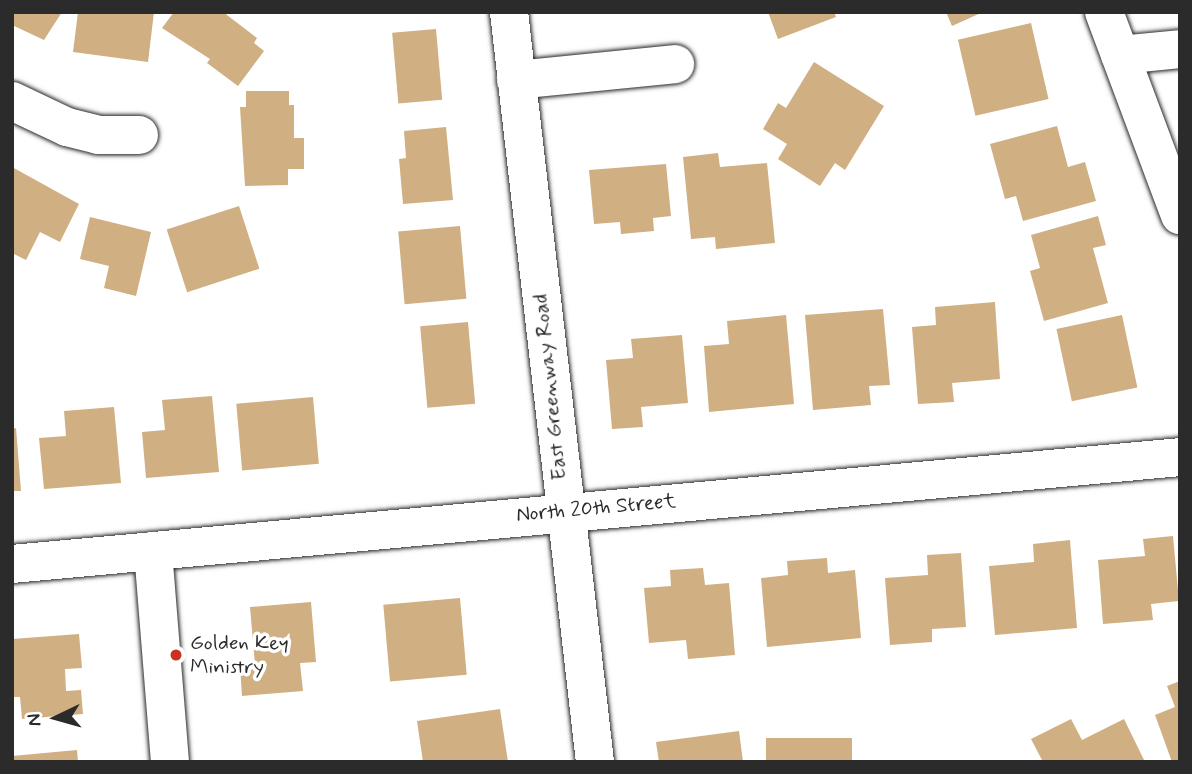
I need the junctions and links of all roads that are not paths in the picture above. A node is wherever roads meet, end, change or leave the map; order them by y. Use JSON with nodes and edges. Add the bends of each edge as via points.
{"nodes":[{"id":1,"x":509,"y":12,"type":"edge"},
{"id":2,"x":1104,"y":12,"type":"edge"},
{"id":3,"x":1180,"y":49,"type":"edge"},
{"id":4,"x":1120,"y":55,"type":"junction"},
{"id":5,"x":675,"y":64,"type":"dead end"},
{"id":6,"x":516,"y":80,"type":"junction"},
{"id":7,"x":12,"y":101,"type":"edge"},
{"id":8,"x":139,"y":135,"type":"dead end"},
{"id":9,"x":1180,"y":215,"type":"edge"},
{"id":10,"x":1180,"y":457,"type":"edge"},
{"id":11,"x":563,"y":511,"type":"junction"},
{"id":12,"x":153,"y":551,"type":"junction"},
{"id":13,"x":12,"y":564,"type":"edge"},
{"id":14,"x":170,"y":762,"type":"edge"},
{"id":15,"x":594,"y":762,"type":"edge"}],
"edges":[{"from":1,"to":6,"type":"street","name":"East Greenway Road"},
{"from":2,"to":4,"type":"street"},
{"from":3,"to":4,"type":"street"},
{"from":4,"to":9,"type":"street"},
{"from":5,"to":6,"type":"street"},
{"from":6,"to":11,"type":"street","name":"East Greenway Road"},
{"from":7,"to":8,"type":"street","via":[[77,130]]},
{"from":10,"to":11,"type":"street","name":"North 20th Street"},
{"from":11,"to":12,"type":"street","name":"North 20th Street"},
{"from":11,"to":15,"type":"street","name":"East Greenway Road"},
{"from":12,"to":13,"type":"street","name":"North 20th Street"},
{"from":12,"to":14,"type":"street"}]}
